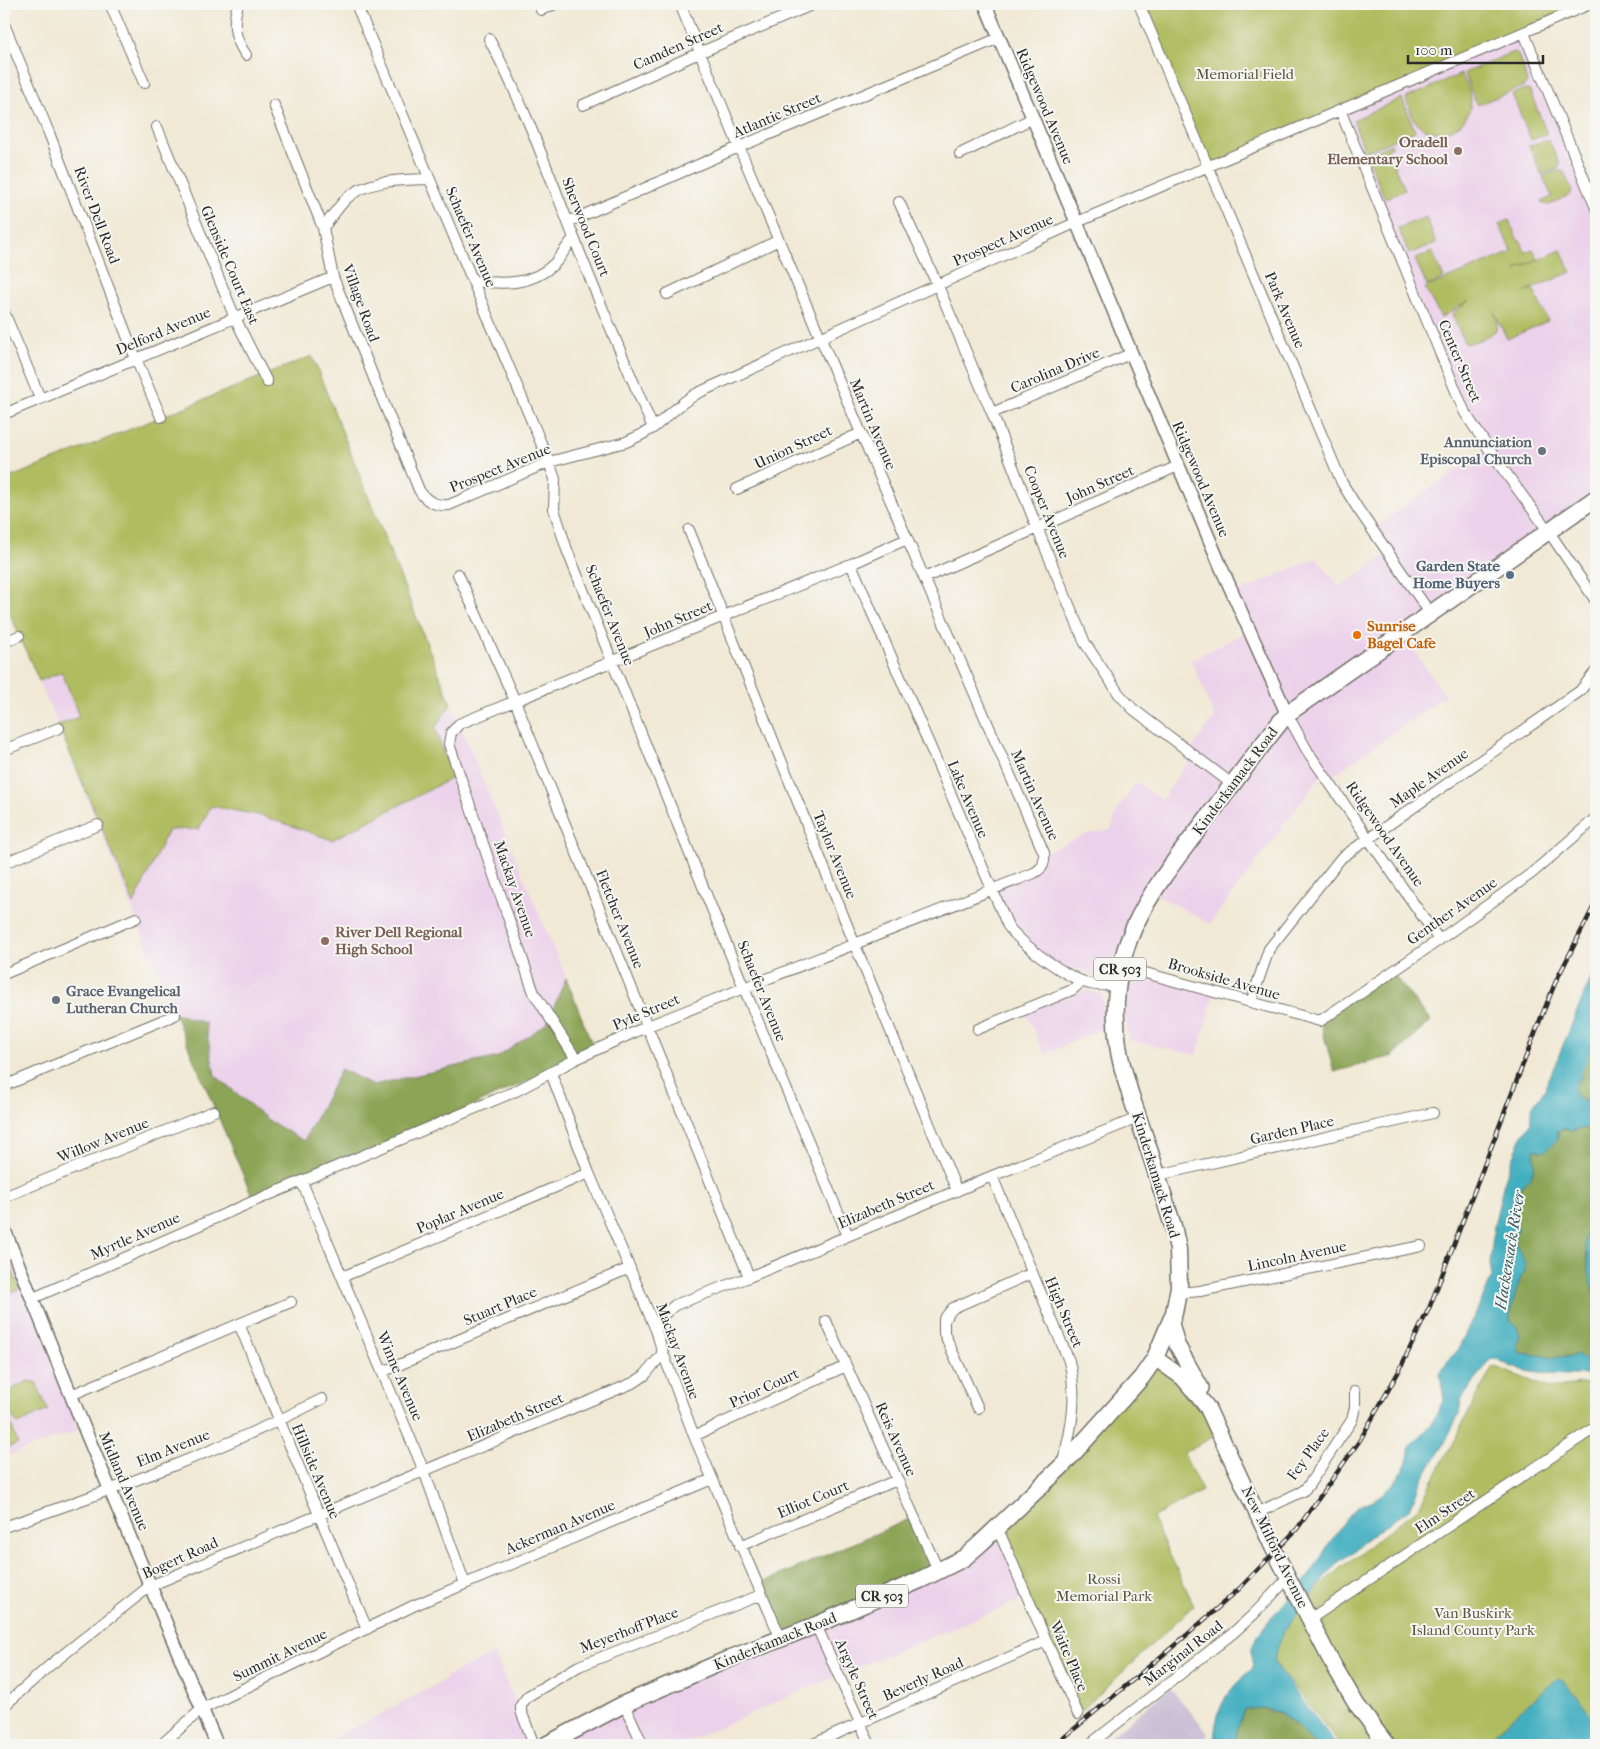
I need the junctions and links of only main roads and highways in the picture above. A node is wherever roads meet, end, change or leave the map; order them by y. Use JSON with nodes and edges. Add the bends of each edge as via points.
{"nodes":[{"id":1,"x":1596,"y":498,"type":"edge"},
{"id":2,"x":1171,"y":1323,"type":"junction"},
{"id":3,"x":1155,"y":1358,"type":"junction"},
{"id":4,"x":1212,"y":1415,"type":"junction"},
{"id":5,"x":546,"y":1745,"type":"edge"},
{"id":6,"x":1387,"y":1745,"type":"edge"}],
"edges":[{"from":1,"to":2,"type":"main road","name":"Kinderkamack Road","number":"CR 503","via":[[1287,714],[1144,904],[1120,966],[1116,1014],[1118,1047],[1174,1226],[1178,1249],[1178,1293]]},
{"from":2,"to":3,"type":"main road","name":"Kinderkamack Road","number":"CR 503"},
{"from":2,"to":4,"type":"main road","via":[[1176,1345],[1210,1405]]},
{"from":3,"to":4,"type":"main road","name":"New Milford Avenue","via":[[1183,1378]]},
{"from":3,"to":5,"type":"main road","name":"Kinderkamack Road","number":"CR 503","via":[[1142,1378],[1062,1466],[964,1558],[816,1625],[624,1704]]},
{"from":4,"to":6,"type":"main road","name":"New Milford Avenue","via":[[1288,1578],[1340,1678]]}]}
